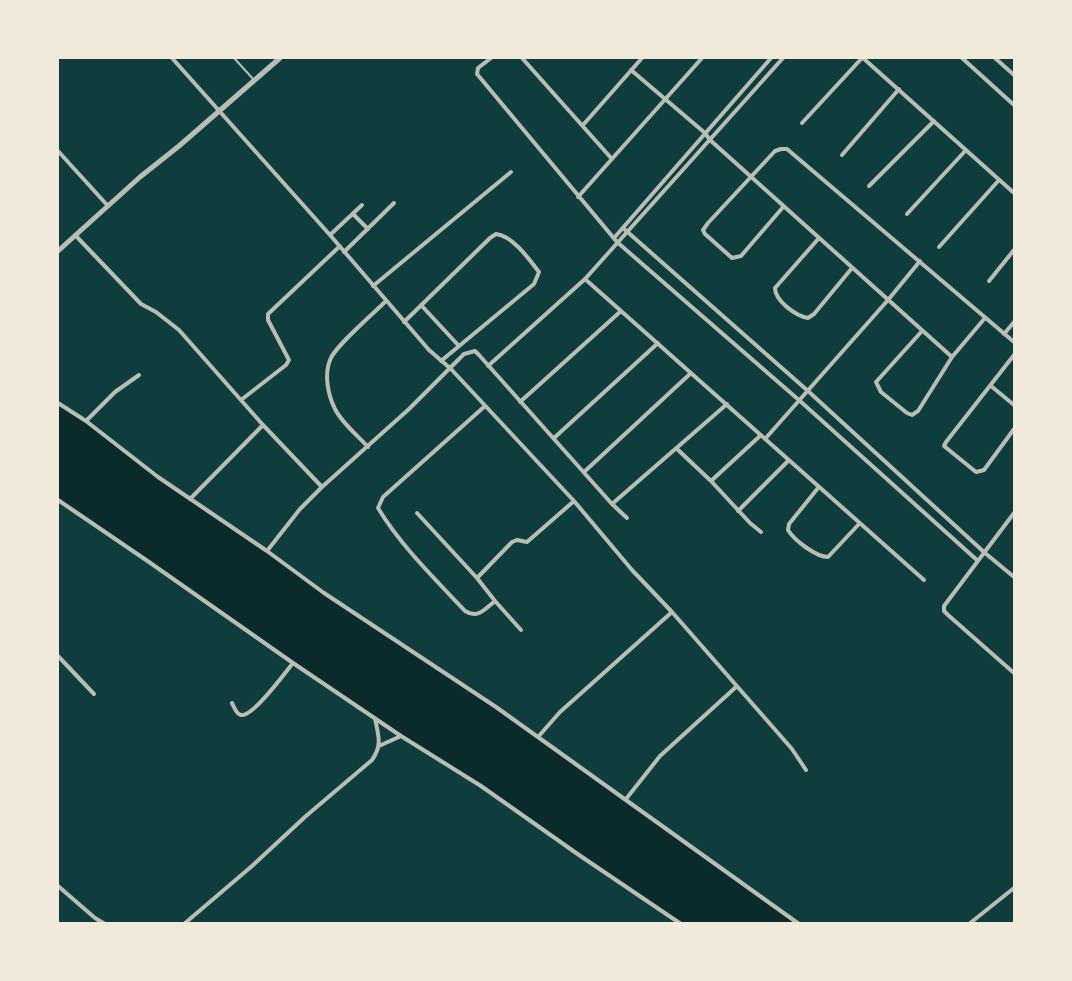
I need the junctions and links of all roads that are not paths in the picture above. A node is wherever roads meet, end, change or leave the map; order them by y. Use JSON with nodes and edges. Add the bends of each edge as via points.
{"nodes":[{"id":1,"x":172,"y":58,"type":"edge"},
{"id":2,"x":234,"y":58,"type":"edge"},
{"id":3,"x":280,"y":58,"type":"edge"},
{"id":4,"x":491,"y":58,"type":"edge"},
{"id":5,"x":522,"y":58,"type":"edge"},
{"id":6,"x":642,"y":58,"type":"edge"},
{"id":7,"x":702,"y":58,"type":"edge"},
{"id":8,"x":772,"y":58,"type":"edge"},
{"id":9,"x":783,"y":58,"type":"edge"},
{"id":10,"x":863,"y":58,"type":"edge"},
{"id":11,"x":962,"y":58,"type":"edge"},
{"id":12,"x":995,"y":58,"type":"edge"},
{"id":13,"x":631,"y":70,"type":"junction"},
{"id":14,"x":1014,"y":75,"type":"edge"},
{"id":15,"x":254,"y":80,"type":"junction"},
{"id":16,"x":899,"y":89,"type":"junction"},
{"id":17,"x":665,"y":99,"type":"junction"},
{"id":18,"x":1014,"y":105,"type":"edge"},
{"id":19,"x":219,"y":111,"type":"junction"},
{"id":20,"x":934,"y":121,"type":"junction"},
{"id":21,"x":802,"y":123,"type":"dead end"},
{"id":22,"x":584,"y":125,"type":"junction"},
{"id":23,"x":705,"y":133,"type":"junction"},
{"id":24,"x":710,"y":140,"type":"junction"},
{"id":25,"x":966,"y":150,"type":"junction"},
{"id":26,"x":58,"y":151,"type":"edge"},
{"id":27,"x":842,"y":155,"type":"dead end"},
{"id":28,"x":612,"y":159,"type":"junction"},
{"id":29,"x":511,"y":172,"type":"dead end"},
{"id":30,"x":751,"y":177,"type":"junction"},
{"id":31,"x":999,"y":180,"type":"junction"},
{"id":32,"x":869,"y":186,"type":"dead end"},
{"id":33,"x":1014,"y":193,"type":"edge"},
{"id":34,"x":578,"y":197,"type":"junction"},
{"id":35,"x":394,"y":203,"type":"dead end"},
{"id":36,"x":362,"y":205,"type":"dead end"},
{"id":37,"x":108,"y":206,"type":"junction"},
{"id":38,"x":784,"y":206,"type":"junction"},
{"id":39,"x":353,"y":214,"type":"junction"},
{"id":40,"x":907,"y":214,"type":"dead end"},
{"id":41,"x":623,"y":228,"type":"junction"},
{"id":42,"x":368,"y":229,"type":"junction"},
{"id":43,"x":627,"y":232,"type":"junction"},
{"id":44,"x":75,"y":235,"type":"junction"},
{"id":45,"x":330,"y":235,"type":"junction"},
{"id":46,"x":614,"y":238,"type":"junction"},
{"id":47,"x":819,"y":238,"type":"junction"},
{"id":48,"x":618,"y":242,"type":"junction"},
{"id":49,"x":340,"y":246,"type":"junction"},
{"id":50,"x":940,"y":247,"type":"dead end"},
{"id":51,"x":1014,"y":250,"type":"edge"},
{"id":52,"x":58,"y":251,"type":"edge"},
{"id":53,"x":344,"y":252,"type":"junction"},
{"id":54,"x":920,"y":261,"type":"junction"},
{"id":55,"x":852,"y":268,"type":"junction"},
{"id":56,"x":585,"y":279,"type":"junction"},
{"id":57,"x":988,"y":281,"type":"dead end"},
{"id":58,"x":373,"y":286,"type":"junction"},
{"id":59,"x":888,"y":300,"type":"junction"},
{"id":60,"x":386,"y":301,"type":"junction"},
{"id":61,"x":421,"y":305,"type":"junction"},
{"id":62,"x":621,"y":311,"type":"junction"},
{"id":63,"x":985,"y":318,"type":"junction"},
{"id":64,"x":404,"y":322,"type":"junction"},
{"id":65,"x":1014,"y":322,"type":"edge"},
{"id":66,"x":922,"y":331,"type":"junction"},
{"id":67,"x":1004,"y":334,"type":"junction"},
{"id":68,"x":1014,"y":342,"type":"edge"},
{"id":69,"x":658,"y":343,"type":"junction"},
{"id":70,"x":459,"y":346,"type":"junction"},
{"id":71,"x":1014,"y":356,"type":"edge"},
{"id":72,"x":952,"y":357,"type":"junction"},
{"id":73,"x":441,"y":361,"type":"junction"},
{"id":74,"x":488,"y":366,"type":"junction"},
{"id":75,"x":451,"y":369,"type":"junction"},
{"id":76,"x":690,"y":373,"type":"junction"},
{"id":77,"x":139,"y":375,"type":"dead end"},
{"id":78,"x":991,"y":386,"type":"junction"},
{"id":79,"x":808,"y":391,"type":"junction"},
{"id":80,"x":241,"y":400,"type":"junction"},
{"id":81,"x":800,"y":401,"type":"junction"},
{"id":82,"x":520,"y":402,"type":"junction"},
{"id":83,"x":58,"y":403,"type":"edge"},
{"id":84,"x":727,"y":404,"type":"junction"},
{"id":85,"x":1014,"y":405,"type":"edge"},
{"id":86,"x":485,"y":406,"type":"junction"},
{"id":87,"x":86,"y":421,"type":"junction"},
{"id":88,"x":264,"y":425,"type":"junction"},
{"id":89,"x":1014,"y":428,"type":"edge"},
{"id":90,"x":763,"y":437,"type":"junction"},
{"id":91,"x":554,"y":438,"type":"junction"},
{"id":92,"x":368,"y":447,"type":"junction"},
{"id":93,"x":676,"y":449,"type":"junction"},
{"id":94,"x":789,"y":460,"type":"junction"},
{"id":95,"x":584,"y":472,"type":"junction"},
{"id":96,"x":711,"y":481,"type":"junction"},
{"id":97,"x":322,"y":487,"type":"junction"},
{"id":98,"x":818,"y":488,"type":"junction"},
{"id":99,"x":190,"y":499,"type":"junction"},
{"id":100,"x":58,"y":500,"type":"edge"},
{"id":101,"x":574,"y":501,"type":"junction"},
{"id":102,"x":612,"y":504,"type":"junction"},
{"id":103,"x":738,"y":511,"type":"junction"},
{"id":104,"x":417,"y":513,"type":"dead end"},
{"id":105,"x":1014,"y":513,"type":"edge"},
{"id":106,"x":627,"y":518,"type":"dead end"},
{"id":107,"x":859,"y":524,"type":"junction"},
{"id":108,"x":761,"y":532,"type":"dead end"},
{"id":109,"x":267,"y":550,"type":"junction"},
{"id":110,"x":985,"y":553,"type":"junction"},
{"id":111,"x":978,"y":561,"type":"junction"},
{"id":112,"x":1014,"y":577,"type":"edge"},
{"id":113,"x":477,"y":578,"type":"junction"},
{"id":114,"x":924,"y":580,"type":"dead end"},
{"id":115,"x":495,"y":601,"type":"junction"},
{"id":116,"x":672,"y":612,"type":"junction"},
{"id":117,"x":521,"y":630,"type":"dead end"},
{"id":118,"x":58,"y":656,"type":"edge"},
{"id":119,"x":293,"y":663,"type":"junction"},
{"id":120,"x":1014,"y":673,"type":"edge"},
{"id":121,"x":736,"y":686,"type":"junction"},
{"id":122,"x":94,"y":694,"type":"dead end"},
{"id":123,"x":232,"y":703,"type":"dead end"},
{"id":124,"x":375,"y":718,"type":"junction"},
{"id":125,"x":401,"y":736,"type":"junction"},
{"id":126,"x":538,"y":737,"type":"junction"},
{"id":127,"x":379,"y":746,"type":"junction"},
{"id":128,"x":806,"y":770,"type":"dead end"},
{"id":129,"x":626,"y":800,"type":"junction"},
{"id":130,"x":58,"y":886,"type":"edge"},
{"id":131,"x":1014,"y":888,"type":"edge"},
{"id":132,"x":105,"y":924,"type":"edge"},
{"id":133,"x":184,"y":924,"type":"edge"},
{"id":134,"x":681,"y":924,"type":"edge"},
{"id":135,"x":799,"y":924,"type":"edge"},
{"id":136,"x":969,"y":924,"type":"edge"}],
"edges":[{"from":1,"to":19,"type":"street"},
{"from":2,"to":15,"type":"lane"},
{"from":3,"to":15,"type":"street"},
{"from":4,"to":34,"type":"street","via":[[478,68],[477,74]]},
{"from":5,"to":22,"type":"street"},
{"from":6,"to":13,"type":"street"},
{"from":7,"to":17,"type":"street"},
{"from":8,"to":23,"type":"street"},
{"from":9,"to":24,"type":"street"},
{"from":10,"to":16,"type":"street"},
{"from":10,"to":21,"type":"street"},
{"from":11,"to":18,"type":"street"},
{"from":12,"to":14,"type":"street"},
{"from":13,"to":17,"type":"street"},
{"from":13,"to":22,"type":"street"},
{"from":15,"to":19,"type":"street"},
{"from":16,"to":20,"type":"street"},
{"from":16,"to":27,"type":"street"},
{"from":17,"to":23,"type":"street"},
{"from":17,"to":28,"type":"street"},
{"from":19,"to":37,"type":"street"},
{"from":19,"to":45,"type":"street"},
{"from":20,"to":25,"type":"street"},
{"from":20,"to":32,"type":"street"},
{"from":22,"to":28,"type":"street"},
{"from":23,"to":24,"type":"street"},
{"from":23,"to":41,"type":"street"},
{"from":24,"to":30,"type":"street"},
{"from":24,"to":43,"type":"street"},
{"from":25,"to":31,"type":"street"},
{"from":25,"to":40,"type":"street"},
{"from":26,"to":37,"type":"street"},
{"from":28,"to":34,"type":"street"},
{"from":29,"to":58,"type":"street"},
{"from":30,"to":38,"type":"street"},
{"from":30,"to":38,"type":"street","via":[[703,230],[727,255],[732,258],[741,256]]},
{"from":30,"to":54,"type":"street","via":[[775,151],[787,149]]},
{"from":31,"to":33,"type":"street"},
{"from":31,"to":50,"type":"street"},
{"from":34,"to":46,"type":"street"},
{"from":35,"to":42,"type":"street"},
{"from":36,"to":39,"type":"street"},
{"from":37,"to":44,"type":"street"},
{"from":38,"to":47,"type":"street"},
{"from":39,"to":42,"type":"street"},
{"from":39,"to":45,"type":"street"},
{"from":41,"to":43,"type":"street"},
{"from":41,"to":46,"type":"street"},
{"from":42,"to":53,"type":"street"},
{"from":43,"to":48,"type":"street"},
{"from":43,"to":79,"type":"street"},
{"from":44,"to":52,"type":"street"},
{"from":44,"to":80,"type":"street","via":[[142,304],[179,330]]},
{"from":45,"to":49,"type":"street"},
{"from":46,"to":48,"type":"street"},
{"from":47,"to":55,"type":"street"},
{"from":47,"to":55,"type":"street","via":[[774,290],[777,296],[797,314],[808,318]]},
{"from":48,"to":56,"type":"street"},
{"from":48,"to":81,"type":"street"},
{"from":49,"to":53,"type":"street"},
{"from":49,"to":80,"type":"street","via":[[268,314],[289,360]]},
{"from":51,"to":57,"type":"street"},
{"from":53,"to":58,"type":"street"},
{"from":54,"to":59,"type":"street"},
{"from":54,"to":63,"type":"street"},
{"from":55,"to":59,"type":"street"},
{"from":56,"to":62,"type":"street"},
{"from":56,"to":74,"type":"street"},
{"from":58,"to":60,"type":"street"},
{"from":59,"to":66,"type":"street"},
{"from":59,"to":79,"type":"street"},
{"from":60,"to":64,"type":"street"},
{"from":60,"to":92,"type":"street","via":[[330,359],[327,379],[336,410]]},
{"from":61,"to":64,"type":"street"},
{"from":61,"to":70,"type":"street"},
{"from":61,"to":70,"type":"street","via":[[496,234],[512,242],[539,272],[534,284]]},
{"from":62,"to":69,"type":"street"},
{"from":62,"to":82,"type":"street"},
{"from":63,"to":67,"type":"street"},
{"from":63,"to":72,"type":"street"},
{"from":64,"to":73,"type":"street"},
{"from":65,"to":67,"type":"street"},
{"from":66,"to":72,"type":"street"},
{"from":66,"to":72,"type":"street","via":[[878,379],[877,386],[881,392],[912,415],[918,411]]},
{"from":67,"to":68,"type":"street"},
{"from":69,"to":76,"type":"street"},
{"from":69,"to":91,"type":"street"},
{"from":70,"to":73,"type":"street"},
{"from":71,"to":78,"type":"street"},
{"from":73,"to":75,"type":"street"},
{"from":74,"to":75,"type":"street","via":[[475,351],[464,354]]},
{"from":74,"to":82,"type":"street"},
{"from":75,"to":86,"type":"street"},
{"from":75,"to":92,"type":"street"},
{"from":76,"to":84,"type":"street"},
{"from":76,"to":95,"type":"street"},
{"from":77,"to":87,"type":"street","via":[[115,392]]},
{"from":78,"to":85,"type":"street"},
{"from":78,"to":89,"type":"street","via":[[944,446],[980,472]]},
{"from":79,"to":81,"type":"street"},
{"from":79,"to":110,"type":"street"},
{"from":80,"to":88,"type":"street"},
{"from":81,"to":90,"type":"street"},
{"from":81,"to":111,"type":"street"},
{"from":82,"to":91,"type":"street"},
{"from":83,"to":87,"type":"street"},
{"from":84,"to":90,"type":"street"},
{"from":84,"to":93,"type":"street"},
{"from":86,"to":101,"type":"street"},
{"from":86,"to":115,"type":"street","via":[[383,497],[378,508],[409,551],[465,611],[479,614]]},
{"from":87,"to":99,"type":"street"},
{"from":88,"to":97,"type":"street"},
{"from":88,"to":99,"type":"street"},
{"from":90,"to":94,"type":"street"},
{"from":90,"to":96,"type":"street"},
{"from":91,"to":95,"type":"street"},
{"from":92,"to":97,"type":"street"},
{"from":93,"to":96,"type":"street"},
{"from":93,"to":102,"type":"street"},
{"from":94,"to":98,"type":"street"},
{"from":94,"to":103,"type":"street"},
{"from":95,"to":102,"type":"street"},
{"from":96,"to":103,"type":"street"},
{"from":97,"to":109,"type":"street"},
{"from":98,"to":107,"type":"street"},
{"from":98,"to":107,"type":"street","via":[[789,524],[788,530],[797,540],[822,557],[828,557]]},
{"from":99,"to":109,"type":"street"},
{"from":100,"to":119,"type":"street"},
{"from":101,"to":113,"type":"street","via":[[527,542],[512,542]]},
{"from":101,"to":116,"type":"street"},
{"from":102,"to":106,"type":"street"},
{"from":103,"to":108,"type":"street"},
{"from":104,"to":113,"type":"street"},
{"from":105,"to":110,"type":"street"},
{"from":107,"to":114,"type":"street"},
{"from":109,"to":126,"type":"street","via":[[324,593]]},
{"from":110,"to":111,"type":"street"},
{"from":110,"to":112,"type":"street"},
{"from":111,"to":120,"type":"street","via":[[944,606],[944,611]]},
{"from":113,"to":115,"type":"street"},
{"from":115,"to":117,"type":"street"},
{"from":116,"to":121,"type":"street"},
{"from":116,"to":126,"type":"street","via":[[560,712]]},
{"from":118,"to":122,"type":"street"},
{"from":119,"to":123,"type":"street","via":[[248,715],[238,713]]},
{"from":119,"to":124,"type":"street"},
{"from":121,"to":128,"type":"street","via":[[792,748]]},
{"from":121,"to":129,"type":"street","via":[[660,756]]},
{"from":124,"to":125,"type":"street"},
{"from":124,"to":127,"type":"street"},
{"from":125,"to":127,"type":"street"},
{"from":125,"to":134,"type":"street","via":[[481,786]]},
{"from":126,"to":129,"type":"street"},
{"from":127,"to":133,"type":"street","via":[[375,756],[364,767]]},
{"from":129,"to":135,"type":"street"},
{"from":130,"to":132,"type":"street"},
{"from":131,"to":136,"type":"street"}]}
